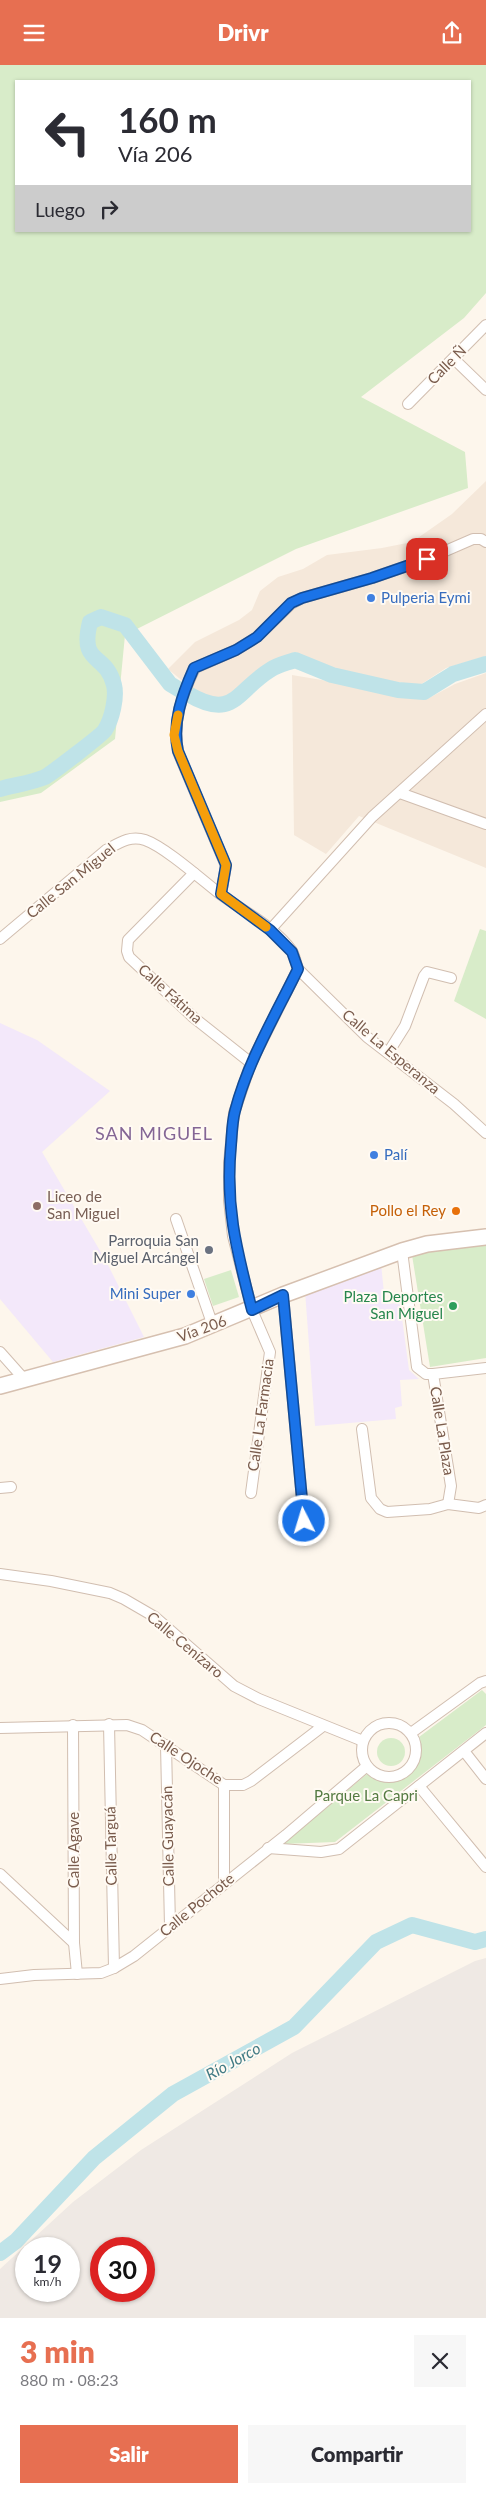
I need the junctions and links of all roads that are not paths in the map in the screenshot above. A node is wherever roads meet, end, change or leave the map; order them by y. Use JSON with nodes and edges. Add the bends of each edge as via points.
{"nodes":[{"id":1,"x":486,"y":325,"type":"edge"},
{"id":2,"x":454,"y":359,"type":"junction"},
{"id":3,"x":486,"y":390,"type":"edge"},
{"id":4,"x":408,"y":404,"type":"dead end"},
{"id":5,"x":486,"y":542,"type":"edge"},
{"id":6,"x":486,"y":714,"type":"edge"},
{"id":7,"x":400,"y":793,"type":"junction"},
{"id":8,"x":486,"y":824,"type":"edge"},
{"id":9,"x":194,"y":873,"type":"junction"},
{"id":10,"x":221,"y":894,"type":"junction"},
{"id":11,"x":270,"y":930,"type":"junction"},
{"id":12,"x":0,"y":939,"type":"edge"},
{"id":13,"x":298,"y":969,"type":"junction"},
{"id":14,"x":451,"y":978,"type":"dead end"},
{"id":15,"x":388,"y":1053,"type":"junction"},
{"id":16,"x":251,"y":1063,"type":"junction"},
{"id":17,"x":486,"y":1133,"type":"edge"},
{"id":18,"x":176,"y":1219,"type":"dead end"},
{"id":19,"x":486,"y":1237,"type":"edge"},
{"id":20,"x":402,"y":1251,"type":"junction"},
{"id":21,"x":283,"y":1295,"type":"junction"},
{"id":22,"x":252,"y":1310,"type":"junction"},
{"id":23,"x":213,"y":1325,"type":"junction"},
{"id":24,"x":0,"y":1352,"type":"edge"},
{"id":25,"x":486,"y":1368,"type":"edge"},
{"id":26,"x":433,"y":1374,"type":"junction"},
{"id":27,"x":24,"y":1379,"type":"junction"},
{"id":28,"x":0,"y":1386,"type":"edge"},
{"id":29,"x":362,"y":1429,"type":"dead end"},
{"id":30,"x":251,"y":1493,"type":"dead end"},
{"id":31,"x":448,"y":1504,"type":"junction"},
{"id":32,"x":486,"y":1505,"type":"edge"},
{"id":33,"x":304,"y":1521,"type":"dead end"},
{"id":34,"x":0,"y":1574,"type":"edge"},
{"id":35,"x":484,"y":1684,"type":"edge"},
{"id":36,"x":109,"y":1724,"type":"junction"},
{"id":37,"x":73,"y":1725,"type":"junction"},
{"id":38,"x":323,"y":1726,"type":"junction"},
{"id":39,"x":0,"y":1729,"type":"edge"},
{"id":40,"x":411,"y":1733,"type":"junction"},
{"id":41,"x":486,"y":1733,"type":"edge"},
{"id":42,"x":363,"y":1741,"type":"junction"},
{"id":43,"x":166,"y":1745,"type":"junction"},
{"id":44,"x":464,"y":1751,"type":"junction"},
{"id":45,"x":367,"y":1766,"type":"junction"},
{"id":46,"x":486,"y":1779,"type":"edge"},
{"id":47,"x":224,"y":1785,"type":"junction"},
{"id":48,"x":419,"y":1787,"type":"junction"},
{"id":49,"x":268,"y":1848,"type":"junction"},
{"id":50,"x":486,"y":1867,"type":"edge"},
{"id":51,"x":0,"y":1874,"type":"edge"},
{"id":52,"x":224,"y":1882,"type":"junction"},
{"id":53,"x":170,"y":1926,"type":"junction"},
{"id":54,"x":74,"y":1943,"type":"junction"},
{"id":55,"x":114,"y":1969,"type":"junction"},
{"id":56,"x":77,"y":1974,"type":"junction"},
{"id":57,"x":0,"y":1979,"type":"edge"}],
"edges":[{"from":1,"to":2,"type":"street","name":"Calle Ñ"},
{"from":2,"to":3,"type":"street"},
{"from":2,"to":4,"type":"street","name":"Calle Ñ"},
{"from":5,"to":10,"type":"street","via":[[474,539],[400,569],[302,598],[291,603],[257,637],[194,668],[182,697],[174,735],[226,865]]},
{"from":6,"to":7,"type":"street"},
{"from":7,"to":8,"type":"street"},
{"from":7,"to":11,"type":"street","via":[[372,817]]},
{"from":9,"to":10,"type":"street","name":"Calle San Miguel"},
{"from":9,"to":12,"type":"street","name":"Calle San Miguel","via":[[146,841],[124,840],[106,850]]},
{"from":9,"to":16,"type":"street","name":"Calle Fátima","via":[[128,940],[127,951],[129,957],[194,1017]]},
{"from":10,"to":11,"type":"street","name":"Calle San Miguel"},
{"from":11,"to":13,"type":"street","name":"Calle La Esperanza","via":[[292,952]]},
{"from":13,"to":15,"type":"street","name":"Calle La Esperanza","via":[[367,1037]]},
{"from":13,"to":16,"type":"street","name":"Calle La Farmacia"},
{"from":14,"to":15,"type":"street","via":[[427,972],[405,1026]]},
{"from":15,"to":17,"type":"street","name":"Calle La Esperanza"},
{"from":16,"to":22,"type":"street","name":"Calle La Farmacia","via":[[234,1113],[229,1200],[233,1235]]},
{"from":18,"to":23,"type":"street"},
{"from":19,"to":20,"type":"main road","name":"Vía 206","via":[[427,1244]]},
{"from":20,"to":21,"type":"main road","name":"Vía 206"},
{"from":20,"to":26,"type":"street","name":"Calle La Plaza","via":[[417,1367],[426,1374]]},
{"from":21,"to":22,"type":"main road","name":"Vía 206"},
{"from":21,"to":33,"type":"street"},
{"from":22,"to":23,"type":"main road","name":"Vía 206"},
{"from":22,"to":30,"type":"street","name":"Calle La Farmacia","via":[[270,1352]]},
{"from":23,"to":27,"type":"main road","name":"Vía 206","via":[[138,1350]]},
{"from":24,"to":27,"type":"street"},
{"from":25,"to":26,"type":"street"},
{"from":26,"to":31,"type":"street","name":"Calle La Plaza","via":[[451,1486]]},
{"from":27,"to":28,"type":"main road","name":"Vía 206"},
{"from":29,"to":31,"type":"street","via":[[374,1504],[388,1512],[430,1509]]},
{"from":31,"to":32,"type":"street","via":[[479,1508]]},
{"from":34,"to":38,"type":"street","name":"Calle Cenízaro","via":[[51,1581],[124,1599],[155,1617],[234,1686]]},
{"from":35,"to":40,"type":"street"},
{"from":36,"to":37,"type":"street","name":"Calle Ojoche"},
{"from":36,"to":43,"type":"street","name":"Calle Ojoche","via":[[142,1730]]},
{"from":36,"to":55,"type":"street","name":"Calle Targuá"},
{"from":37,"to":39,"type":"street","name":"Calle Ojoche"},
{"from":37,"to":54,"type":"street","name":"Calle Agave"},
{"from":38,"to":42,"type":"street","name":"Calle Cenízaro"},
{"from":38,"to":47,"type":"street","name":"Calle Ojoche","via":[[251,1781],[243,1785]]},
{"from":40,"to":42,"type":"street","via":[[402,1725],[384,1723],[368,1733]]},
{"from":40,"to":45,"type":"street","via":[[417,1747],[416,1756],[407,1771],[390,1778],[373,1773]]},
{"from":41,"to":44,"type":"street"},
{"from":42,"to":45,"type":"street"},
{"from":43,"to":47,"type":"street","name":"Calle Ojoche"},
{"from":43,"to":53,"type":"street","name":"Calle Guayacán"},
{"from":44,"to":46,"type":"street"},
{"from":44,"to":48,"type":"street"},
{"from":45,"to":49,"type":"street","name":"Calle Pochote"},
{"from":47,"to":52,"type":"street"},
{"from":48,"to":49,"type":"street","via":[[339,1849],[321,1852]]},
{"from":48,"to":50,"type":"street"},
{"from":49,"to":52,"type":"street","name":"Calle Pochote"},
{"from":51,"to":54,"type":"street"},
{"from":52,"to":53,"type":"street","name":"Calle Pochote"},
{"from":53,"to":55,"type":"street","name":"Calle Pochote"},
{"from":54,"to":56,"type":"street","name":"Calle Agave"},
{"from":55,"to":56,"type":"street","name":"Calle Pochote"},
{"from":56,"to":57,"type":"street","name":"Calle Pochote"}]}
